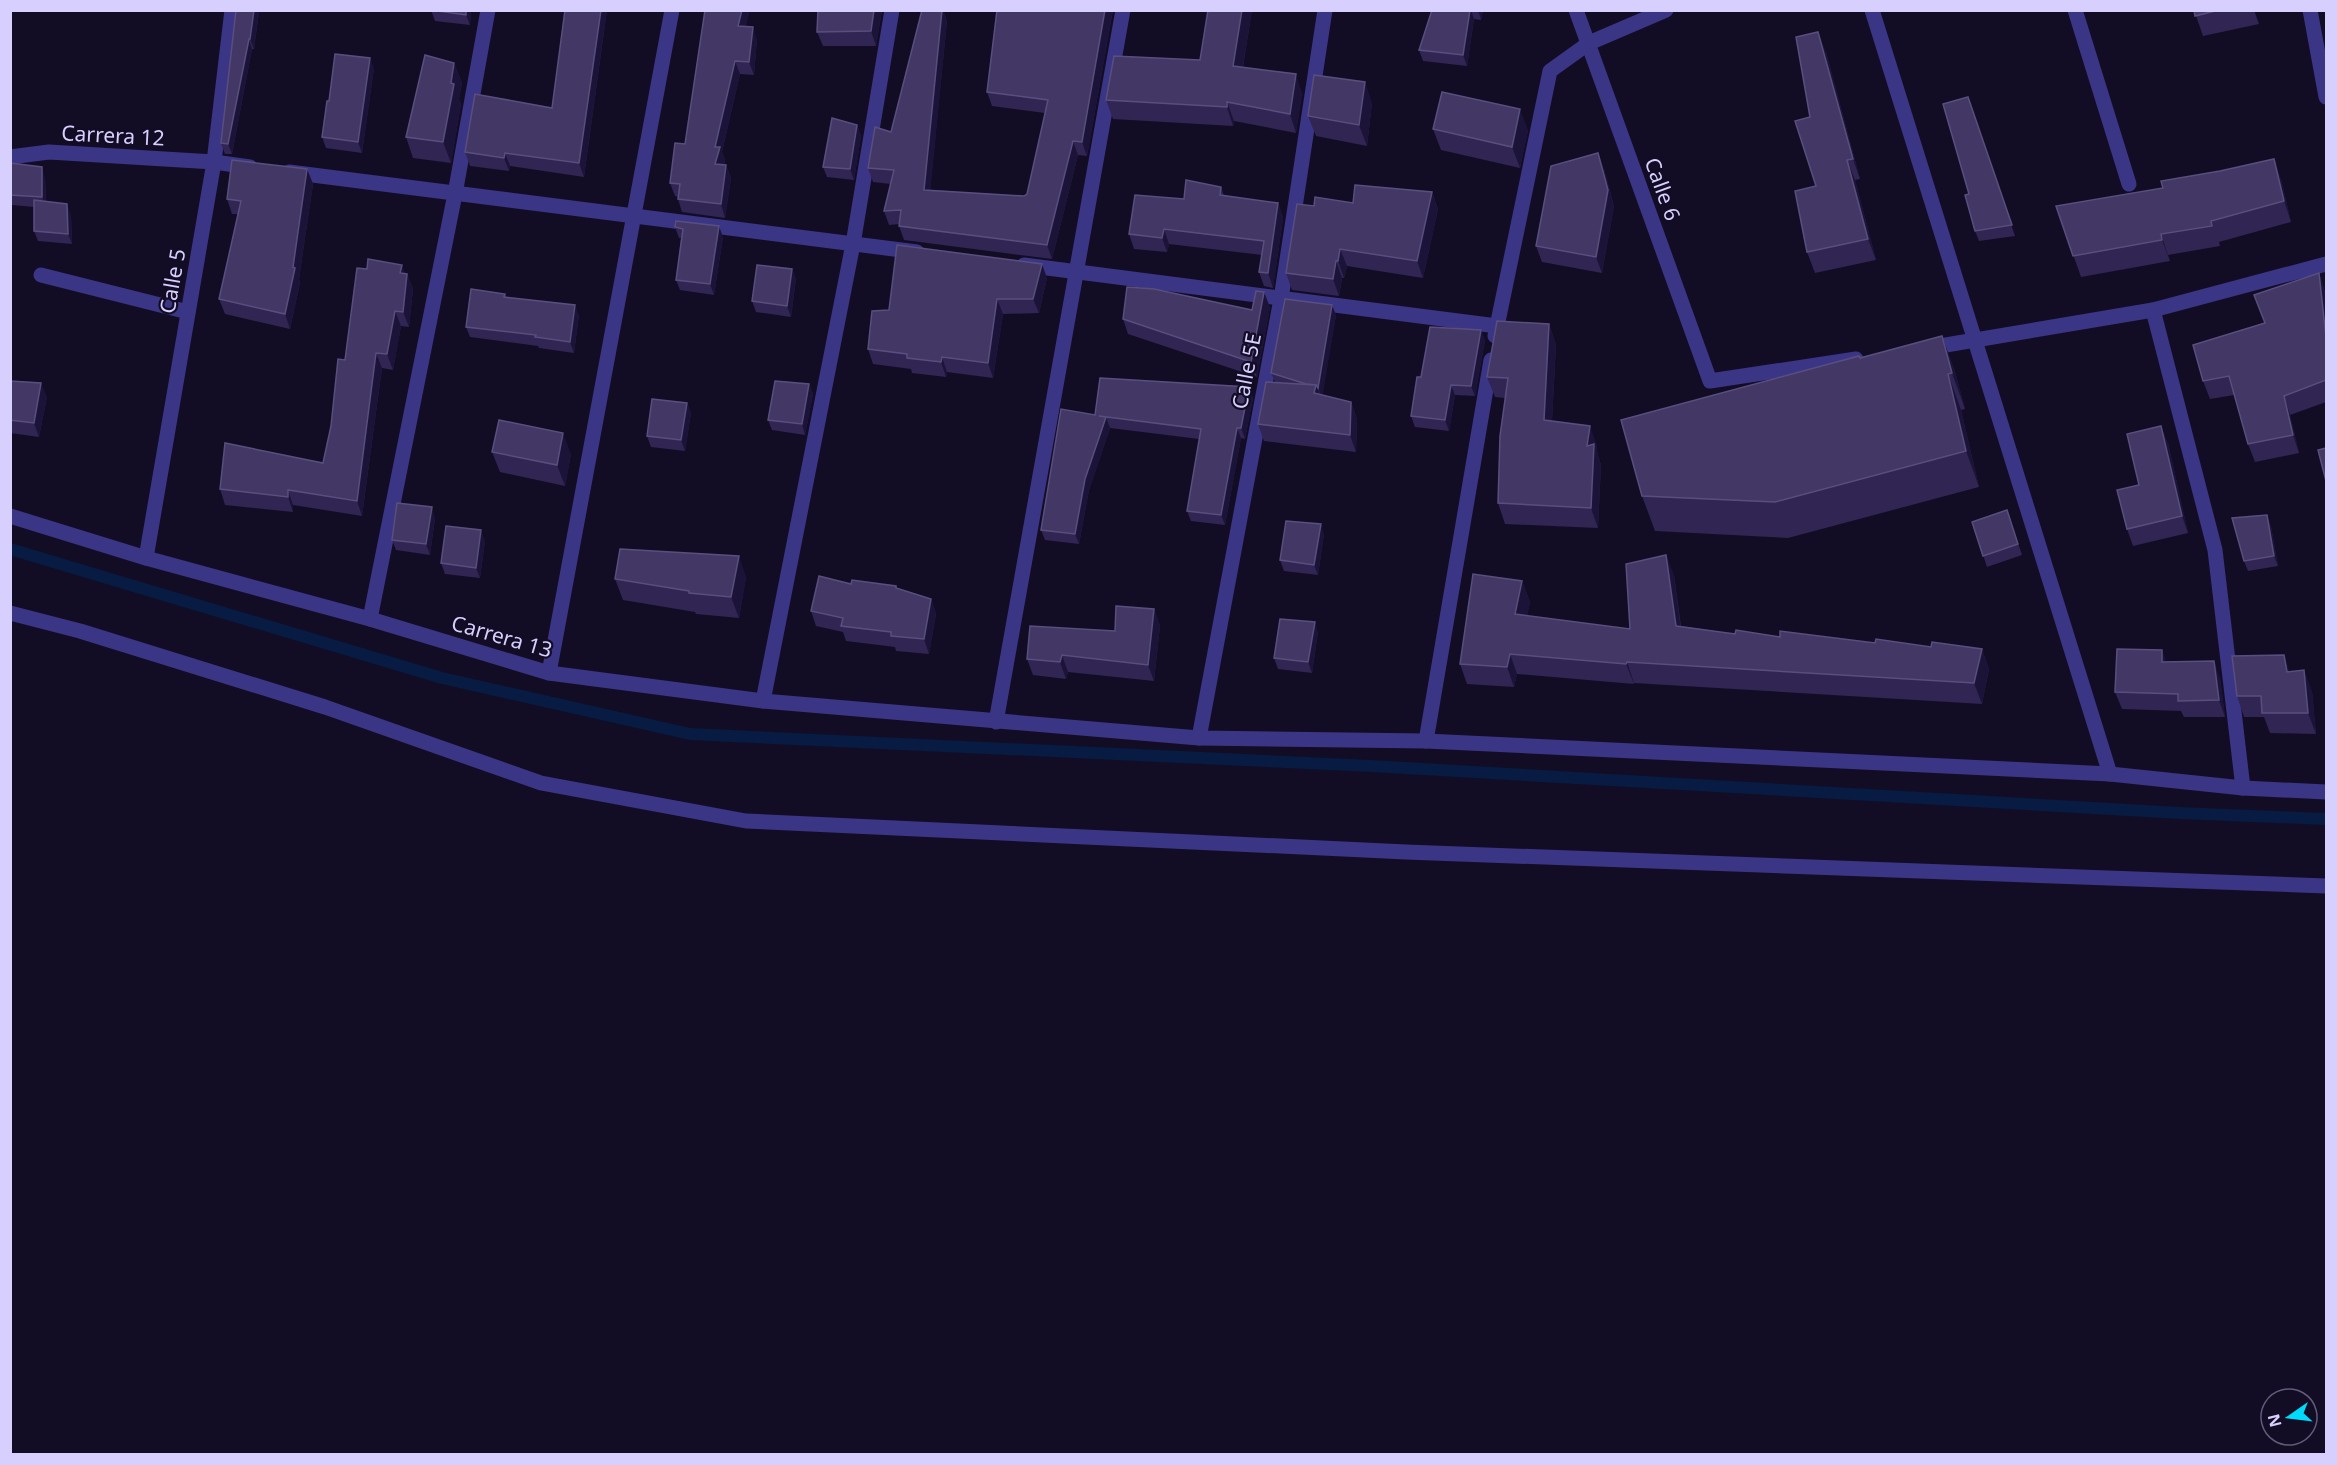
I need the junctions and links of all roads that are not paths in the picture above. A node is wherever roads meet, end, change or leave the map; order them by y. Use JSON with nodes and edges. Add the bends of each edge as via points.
{"nodes":[{"id":1,"x":232,"y":10,"type":"edge"},
{"id":2,"x":488,"y":10,"type":"edge"},
{"id":3,"x":672,"y":10,"type":"edge"},
{"id":4,"x":892,"y":10,"type":"edge"},
{"id":5,"x":1123,"y":10,"type":"edge"},
{"id":6,"x":1325,"y":10,"type":"edge"},
{"id":7,"x":1576,"y":10,"type":"edge"},
{"id":8,"x":1666,"y":10,"type":"edge"},
{"id":9,"x":1872,"y":10,"type":"edge"},
{"id":10,"x":2075,"y":10,"type":"edge"},
{"id":11,"x":2310,"y":10,"type":"edge"},
{"id":12,"x":1589,"y":43,"type":"junction"},
{"id":13,"x":2326,"y":98,"type":"edge"},
{"id":14,"x":10,"y":158,"type":"edge"},
{"id":15,"x":214,"y":162,"type":"junction"},
{"id":16,"x":2129,"y":184,"type":"dead end"},
{"id":17,"x":455,"y":194,"type":"junction"},
{"id":18,"x":633,"y":215,"type":"junction"},
{"id":19,"x":853,"y":244,"type":"junction"},
{"id":20,"x":935,"y":254,"type":"edge"},
{"id":21,"x":1006,"y":263,"type":"edge"},
{"id":22,"x":2326,"y":264,"type":"edge"},
{"id":23,"x":1076,"y":272,"type":"junction"},
{"id":24,"x":41,"y":275,"type":"dead end"},
{"id":25,"x":1281,"y":299,"type":"junction"},
{"id":26,"x":2153,"y":310,"type":"junction"},
{"id":27,"x":188,"y":312,"type":"junction"},
{"id":28,"x":1497,"y":326,"type":"junction"},
{"id":29,"x":1975,"y":341,"type":"junction"},
{"id":30,"x":1917,"y":350,"type":"edge"},
{"id":31,"x":1871,"y":357,"type":"edge"},
{"id":32,"x":10,"y":516,"type":"edge"},
{"id":33,"x":146,"y":558,"type":"junction"},
{"id":34,"x":10,"y":613,"type":"edge"},
{"id":35,"x":370,"y":619,"type":"junction"},
{"id":36,"x":549,"y":673,"type":"junction"},
{"id":37,"x":763,"y":701,"type":"junction"},
{"id":38,"x":996,"y":722,"type":"junction"},
{"id":39,"x":1199,"y":738,"type":"junction"},
{"id":40,"x":1426,"y":741,"type":"junction"},
{"id":41,"x":2110,"y":774,"type":"junction"},
{"id":42,"x":2243,"y":788,"type":"junction"},
{"id":43,"x":2326,"y":792,"type":"edge"},
{"id":44,"x":2326,"y":886,"type":"edge"}],
"edges":[{"from":1,"to":15,"type":"street","name":"Calle 5"},
{"from":2,"to":17,"type":"street"},
{"from":3,"to":18,"type":"street"},
{"from":4,"to":19,"type":"street"},
{"from":5,"to":23,"type":"street"},
{"from":6,"to":25,"type":"street","name":"Calle 5E"},
{"from":7,"to":12,"type":"street","name":"Calle 6"},
{"from":8,"to":12,"type":"street"},
{"from":9,"to":29,"type":"street"},
{"from":10,"to":16,"type":"street"},
{"from":11,"to":13,"type":"street"},
{"from":12,"to":28,"type":"street","via":[[1550,71]]},
{"from":12,"to":31,"type":"street","name":"Calle 6","via":[[1710,381]]},
{"from":14,"to":15,"type":"street","name":"Carrera 12","via":[[49,152]]},
{"from":15,"to":17,"type":"street","name":"Carrera 12"},
{"from":15,"to":27,"type":"street","name":"Calle 5"},
{"from":17,"to":18,"type":"street","name":"Carrera 12"},
{"from":17,"to":35,"type":"street"},
{"from":18,"to":19,"type":"street","name":"Carrera 12"},
{"from":18,"to":36,"type":"street"},
{"from":19,"to":20,"type":"street","name":"Carrera 12"},
{"from":19,"to":37,"type":"street"},
{"from":21,"to":23,"type":"street"},
{"from":22,"to":26,"type":"street"},
{"from":23,"to":25,"type":"street"},
{"from":23,"to":38,"type":"street"},
{"from":24,"to":27,"type":"street"},
{"from":25,"to":28,"type":"street"},
{"from":25,"to":39,"type":"street","name":"Calle 5E"},
{"from":26,"to":29,"type":"street"},
{"from":26,"to":42,"type":"street","via":[[2215,550]]},
{"from":27,"to":33,"type":"street","name":"Calle 5"},
{"from":28,"to":40,"type":"street"},
{"from":29,"to":30,"type":"street"},
{"from":29,"to":41,"type":"street"},
{"from":32,"to":33,"type":"street","name":"Carrera 13"},
{"from":33,"to":35,"type":"street","name":"Carrera 13"},
{"from":34,"to":44,"type":"street","via":[[325,707],[541,783],[746,821],[1406,852]]},
{"from":35,"to":36,"type":"street","name":"Carrera 13"},
{"from":36,"to":37,"type":"street","name":"Carrera 13"},
{"from":37,"to":38,"type":"street","name":"Carrera 13"},
{"from":38,"to":39,"type":"street","name":"Carrera 13"},
{"from":39,"to":40,"type":"street","name":"Carrera 13"},
{"from":40,"to":41,"type":"street","name":"Carrera 13"},
{"from":41,"to":42,"type":"street","name":"Carrera 13"},
{"from":42,"to":43,"type":"street","name":"Carrera 13"}]}
